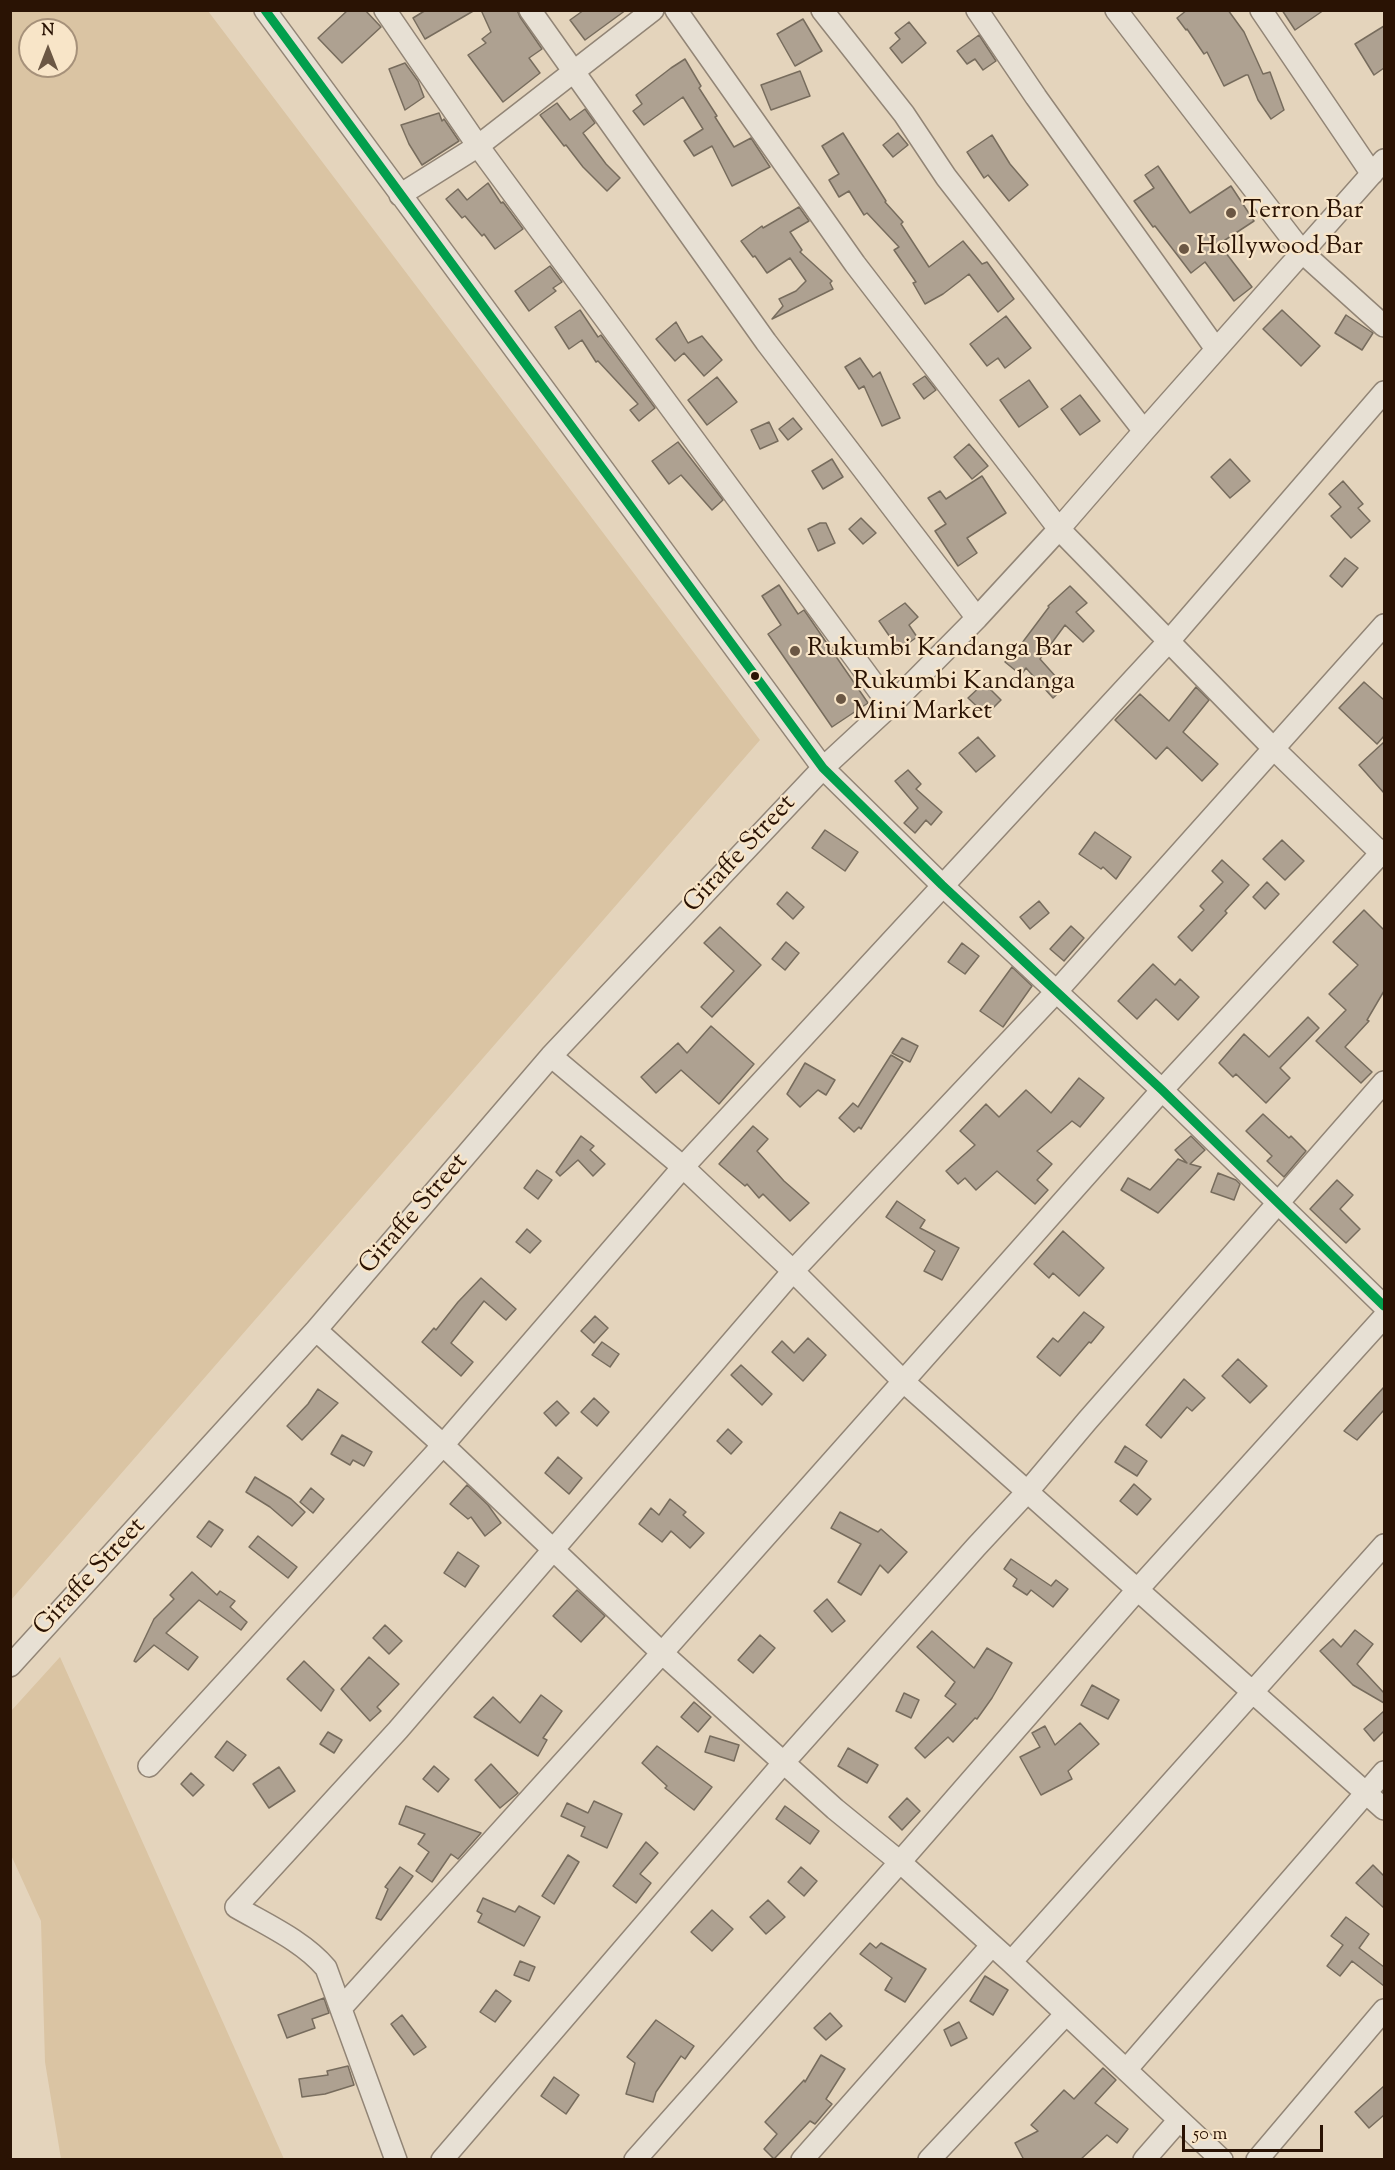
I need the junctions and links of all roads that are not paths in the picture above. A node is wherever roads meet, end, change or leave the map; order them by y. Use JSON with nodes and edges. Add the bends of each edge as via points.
{"nodes":[{"id":1,"x":265,"y":10,"type":"edge"},
{"id":2,"x":385,"y":10,"type":"edge"},
{"id":3,"x":530,"y":10,"type":"edge"},
{"id":4,"x":653,"y":10,"type":"edge"},
{"id":5,"x":676,"y":10,"type":"edge"},
{"id":6,"x":822,"y":10,"type":"edge"},
{"id":7,"x":977,"y":10,"type":"edge"},
{"id":8,"x":1116,"y":10,"type":"edge"},
{"id":9,"x":1261,"y":10,"type":"edge"},
{"id":10,"x":574,"y":72,"type":"junction"},
{"id":11,"x":478,"y":146,"type":"junction"},
{"id":12,"x":1378,"y":167,"type":"edge"},
{"id":13,"x":400,"y":195,"type":"junction"},
{"id":14,"x":1303,"y":253,"type":"junction"},
{"id":15,"x":1384,"y":326,"type":"edge"},
{"id":16,"x":1216,"y":350,"type":"junction"},
{"id":17,"x":1384,"y":392,"type":"edge"},
{"id":18,"x":1144,"y":431,"type":"junction"},
{"id":19,"x":1059,"y":529,"type":"junction"},
{"id":20,"x":977,"y":618,"type":"junction"},
{"id":21,"x":1384,"y":625,"type":"edge"},
{"id":22,"x":1169,"y":641,"type":"junction"},
{"id":23,"x":890,"y":706,"type":"junction"},
{"id":24,"x":1274,"y":749,"type":"junction"},
{"id":25,"x":823,"y":768,"type":"junction"},
{"id":26,"x":1383,"y":853,"type":"edge"},
{"id":27,"x":942,"y":885,"type":"junction"},
{"id":28,"x":1056,"y":992,"type":"junction"},
{"id":29,"x":551,"y":1056,"type":"junction"},
{"id":30,"x":1384,"y":1082,"type":"edge"},
{"id":31,"x":1162,"y":1090,"type":"junction"},
{"id":32,"x":683,"y":1167,"type":"junction"},
{"id":33,"x":1279,"y":1204,"type":"junction"},
{"id":34,"x":792,"y":1271,"type":"junction"},
{"id":35,"x":1384,"y":1306,"type":"edge"},
{"id":36,"x":1384,"y":1317,"type":"edge"},
{"id":37,"x":316,"y":1330,"type":"junction"},
{"id":38,"x":904,"y":1382,"type":"junction"},
{"id":39,"x":443,"y":1445,"type":"junction"},
{"id":40,"x":1028,"y":1491,"type":"junction"},
{"id":41,"x":1384,"y":1545,"type":"edge"},
{"id":42,"x":554,"y":1551,"type":"junction"},
{"id":43,"x":1138,"y":1588,"type":"junction"},
{"id":44,"x":662,"y":1653,"type":"junction"},
{"id":45,"x":10,"y":1666,"type":"edge"},
{"id":46,"x":1253,"y":1694,"type":"junction"},
{"id":47,"x":784,"y":1761,"type":"junction"},
{"id":48,"x":149,"y":1766,"type":"dead end"},
{"id":49,"x":1384,"y":1772,"type":"edge"},
{"id":50,"x":1366,"y":1793,"type":"junction"},
{"id":51,"x":1384,"y":1809,"type":"edge"},
{"id":52,"x":900,"y":1862,"type":"junction"},
{"id":53,"x":992,"y":1945,"type":"junction"},
{"id":54,"x":1011,"y":1962,"type":"junction"},
{"id":55,"x":342,"y":2007,"type":"junction"},
{"id":56,"x":1384,"y":2010,"type":"edge"},
{"id":57,"x":1066,"y":2014,"type":"junction"},
{"id":58,"x":1125,"y":2070,"type":"junction"},
{"id":59,"x":1179,"y":2120,"type":"junction"},
{"id":60,"x":396,"y":2160,"type":"edge"},
{"id":61,"x":442,"y":2160,"type":"edge"},
{"id":62,"x":635,"y":2160,"type":"edge"},
{"id":63,"x":802,"y":2160,"type":"edge"},
{"id":64,"x":928,"y":2160,"type":"edge"},
{"id":65,"x":1144,"y":2160,"type":"edge"},
{"id":66,"x":1222,"y":2160,"type":"edge"},
{"id":67,"x":1257,"y":2160,"type":"edge"}],
"edges":[{"from":1,"to":13,"type":"street"},
{"from":2,"to":11,"type":"street"},
{"from":3,"to":10,"type":"street"},
{"from":4,"to":10,"type":"street"},
{"from":5,"to":19,"type":"street","via":[[855,264]]},
{"from":6,"to":18,"type":"street"},
{"from":7,"to":16,"type":"street"},
{"from":8,"to":14,"type":"street"},
{"from":9,"to":12,"type":"street"},
{"from":10,"to":11,"type":"street"},
{"from":10,"to":20,"type":"street","via":[[766,342]]},
{"from":11,"to":13,"type":"street"},
{"from":11,"to":23,"type":"street"},
{"from":12,"to":14,"type":"street","name":"Giraffe Street"},
{"from":13,"to":25,"type":"street"},
{"from":14,"to":15,"type":"street"},
{"from":14,"to":16,"type":"street","name":"Giraffe Street"},
{"from":16,"to":18,"type":"street","name":"Giraffe Street"},
{"from":17,"to":22,"type":"street"},
{"from":18,"to":19,"type":"street","name":"Giraffe Street"},
{"from":19,"to":20,"type":"street","name":"Giraffe Street"},
{"from":19,"to":22,"type":"street"},
{"from":20,"to":23,"type":"street","name":"Giraffe Street"},
{"from":21,"to":24,"type":"street"},
{"from":22,"to":24,"type":"street"},
{"from":22,"to":27,"type":"street"},
{"from":23,"to":25,"type":"street","name":"Giraffe Street"},
{"from":24,"to":26,"type":"street"},
{"from":24,"to":28,"type":"street"},
{"from":25,"to":27,"type":"street"},
{"from":25,"to":29,"type":"street","name":"Giraffe Street"},
{"from":26,"to":31,"type":"street"},
{"from":27,"to":28,"type":"street"},
{"from":27,"to":32,"type":"street"},
{"from":28,"to":31,"type":"street"},
{"from":28,"to":34,"type":"street"},
{"from":29,"to":32,"type":"street"},
{"from":29,"to":37,"type":"street","name":"Giraffe Street"},
{"from":30,"to":33,"type":"street"},
{"from":31,"to":33,"type":"street"},
{"from":31,"to":38,"type":"street"},
{"from":32,"to":34,"type":"street"},
{"from":32,"to":39,"type":"street"},
{"from":33,"to":35,"type":"street"},
{"from":33,"to":40,"type":"street"},
{"from":34,"to":38,"type":"street"},
{"from":34,"to":42,"type":"street"},
{"from":36,"to":43,"type":"street"},
{"from":37,"to":39,"type":"street"},
{"from":37,"to":45,"type":"street","name":"Giraffe Street"},
{"from":38,"to":40,"type":"street"},
{"from":38,"to":44,"type":"street"},
{"from":39,"to":42,"type":"street"},
{"from":39,"to":48,"type":"street"},
{"from":40,"to":43,"type":"street"},
{"from":40,"to":47,"type":"street"},
{"from":41,"to":46,"type":"street"},
{"from":42,"to":44,"type":"street"},
{"from":42,"to":55,"type":"street","via":[[236,1907],[315,1955],[326,1968]]},
{"from":43,"to":46,"type":"street"},
{"from":43,"to":52,"type":"street"},
{"from":44,"to":47,"type":"street"},
{"from":44,"to":55,"type":"street"},
{"from":46,"to":50,"type":"street"},
{"from":46,"to":54,"type":"street"},
{"from":47,"to":52,"type":"street"},
{"from":47,"to":61,"type":"street"},
{"from":49,"to":50,"type":"street"},
{"from":50,"to":51,"type":"street"},
{"from":50,"to":58,"type":"street"},
{"from":52,"to":53,"type":"street"},
{"from":52,"to":62,"type":"street"},
{"from":53,"to":54,"type":"street"},
{"from":53,"to":63,"type":"street"},
{"from":54,"to":57,"type":"street"},
{"from":55,"to":60,"type":"street"},
{"from":56,"to":67,"type":"street"},
{"from":57,"to":58,"type":"street"},
{"from":57,"to":64,"type":"street"},
{"from":58,"to":59,"type":"street"},
{"from":59,"to":65,"type":"street"},
{"from":59,"to":66,"type":"street"}]}
